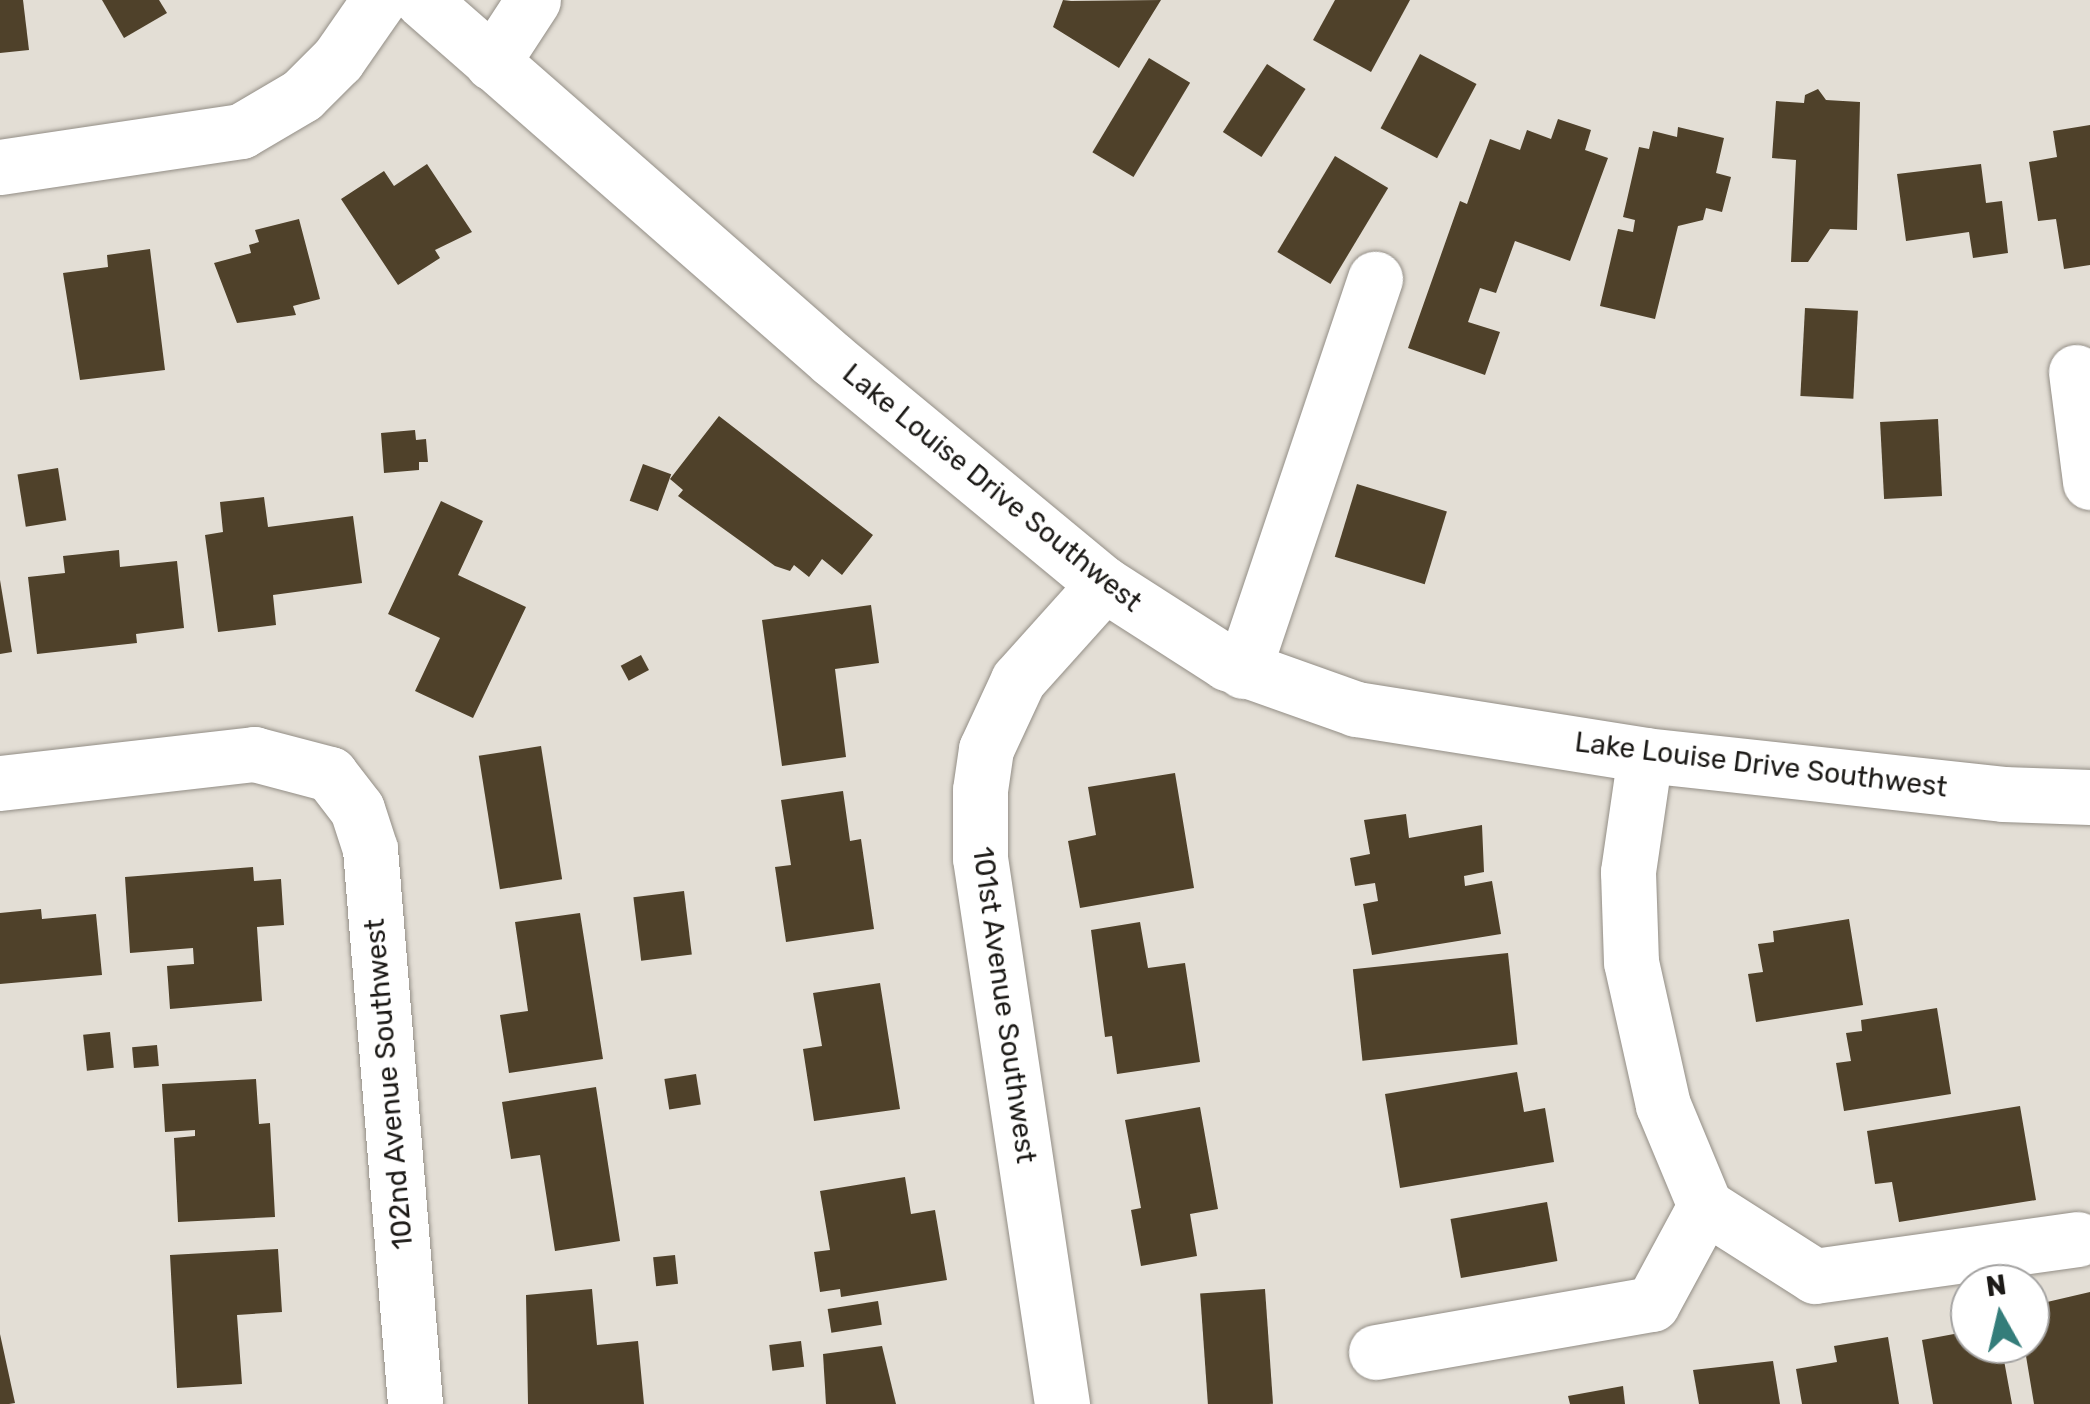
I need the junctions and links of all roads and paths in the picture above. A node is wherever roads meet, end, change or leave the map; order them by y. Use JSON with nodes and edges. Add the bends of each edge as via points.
{"nodes":[{"id":1,"x":379,"y":0,"type":"edge"},
{"id":2,"x":422,"y":0,"type":"edge"},
{"id":3,"x":533,"y":0,"type":"edge"},
{"id":4,"x":492,"y":63,"type":"junction"},
{"id":5,"x":0,"y":167,"type":"edge"},
{"id":6,"x":1374,"y":279,"type":"dead end"},
{"id":7,"x":2076,"y":372,"type":"dead end"},
{"id":8,"x":2090,"y":482,"type":"edge"},
{"id":9,"x":1104,"y":584,"type":"junction"},
{"id":10,"x":1243,"y":670,"type":"junction"},
{"id":11,"x":1645,"y":755,"type":"junction"},
{"id":12,"x":0,"y":783,"type":"edge"},
{"id":13,"x":2090,"y":797,"type":"edge"},
{"id":14,"x":1706,"y":1206,"type":"junction"},
{"id":15,"x":2077,"y":1239,"type":"dead end"},
{"id":16,"x":1376,"y":1352,"type":"dead end"},
{"id":17,"x":414,"y":1404,"type":"edge"},
{"id":18,"x":1062,"y":1404,"type":"edge"}],
"edges":[{"from":1,"to":5,"type":"street","via":[[302,95],[241,131]]},
{"from":2,"to":4,"type":"street","name":"Lake Louise Drive Southwest"},
{"from":3,"to":4,"type":"street"},
{"from":4,"to":9,"type":"street","name":"Lake Louise Drive Southwest"},
{"from":6,"to":10,"type":"street"},
{"from":7,"to":8,"type":"street"},
{"from":9,"to":10,"type":"street","name":"Lake Louise Drive Southwest"},
{"from":9,"to":18,"type":"street","name":"101st Avenue Southwest","via":[[1018,680],[986,750],[980,790],[980,858]]},
{"from":10,"to":11,"type":"street","name":"Lake Louise Drive Southwest","via":[[1356,709]]},
{"from":11,"to":13,"type":"street","name":"Lake Louise Drive Southwest","via":[[2004,794]]},
{"from":11,"to":14,"type":"street","via":[[1628,872],[1633,977],[1663,1105]]},
{"from":12,"to":17,"type":"street","name":"102nd Avenue Southwest","via":[[254,754],[330,774],[357,809],[370,848]]},
{"from":14,"to":15,"type":"street","via":[[1815,1276]]},
{"from":14,"to":16,"type":"street","via":[[1652,1304]]}]}
